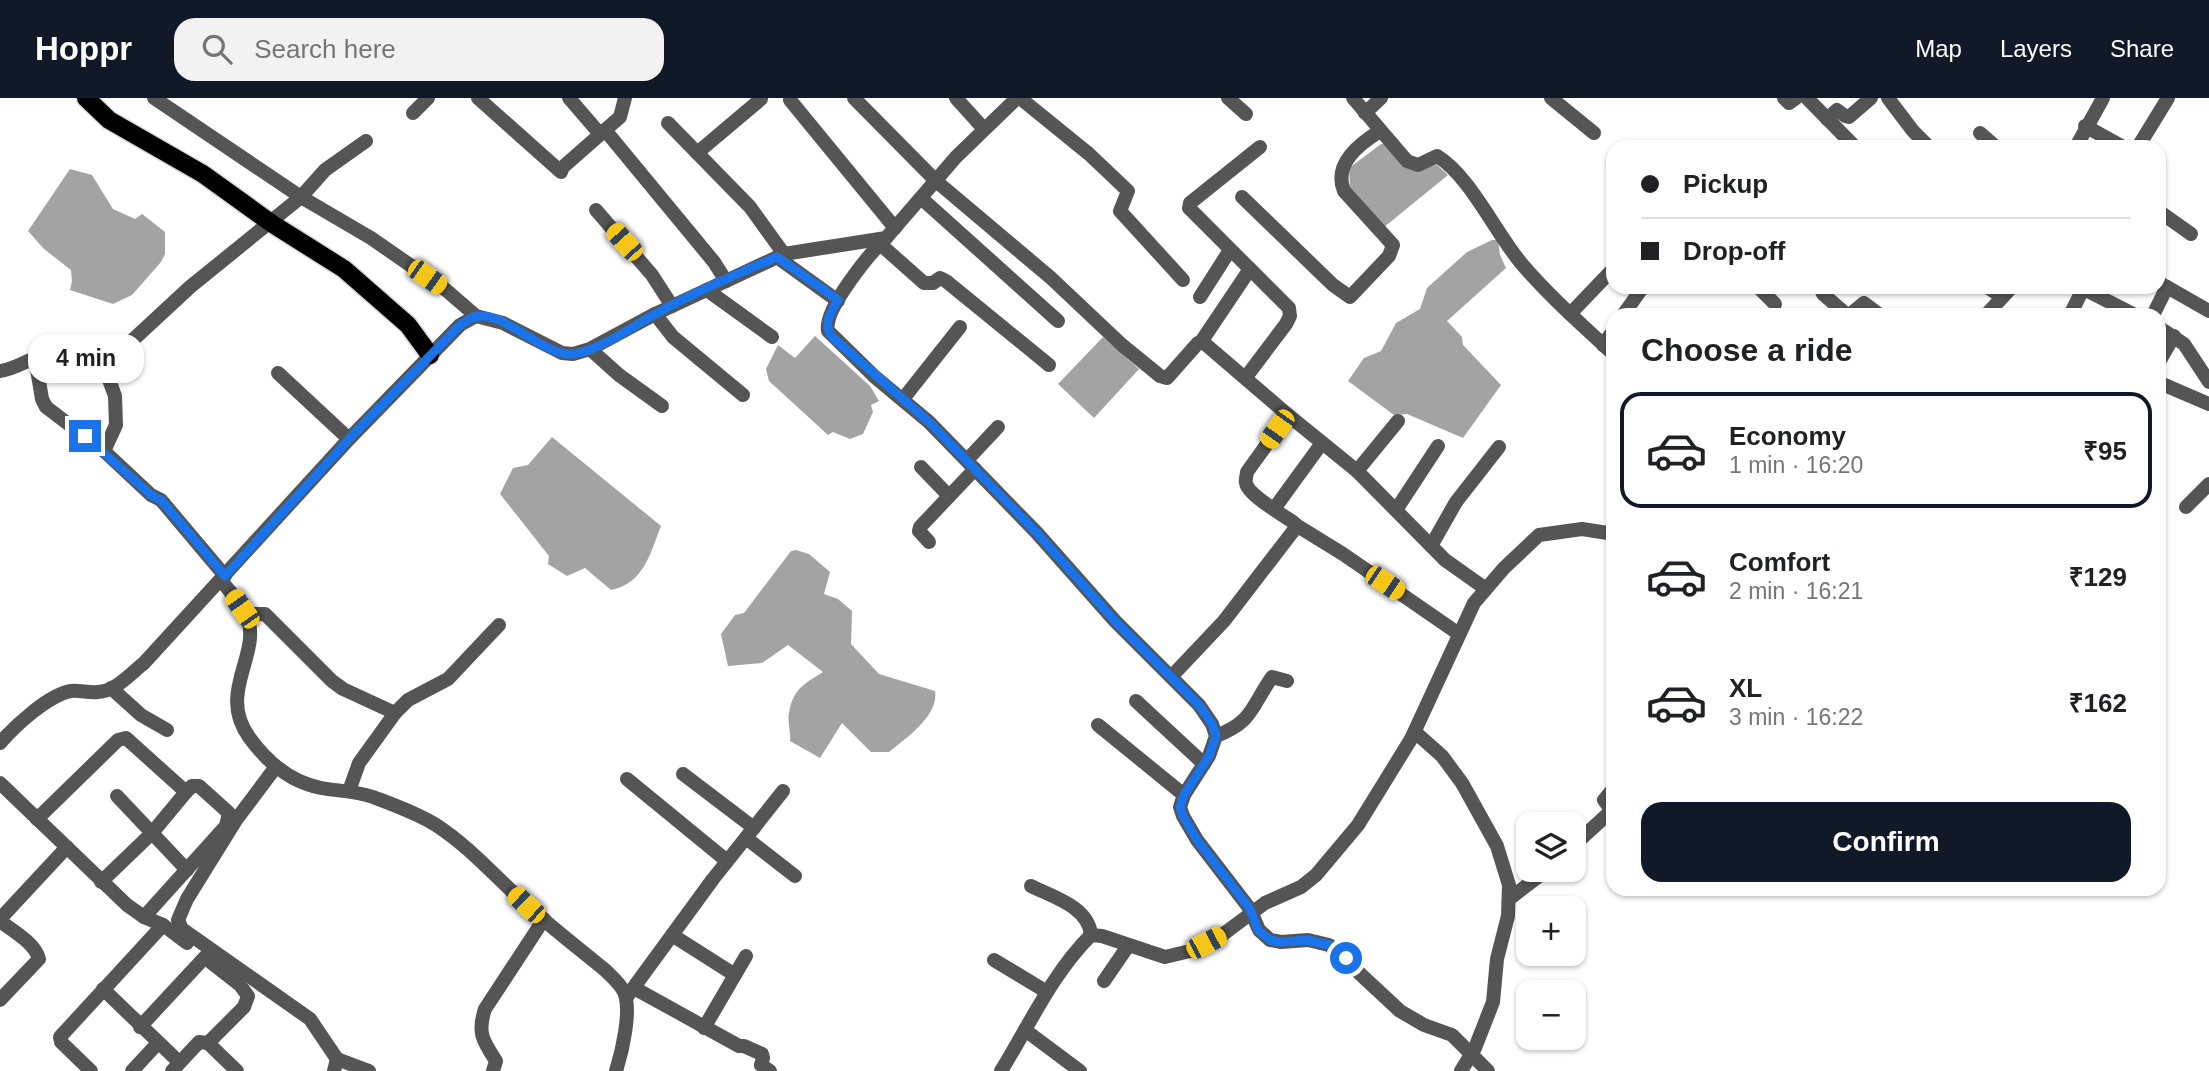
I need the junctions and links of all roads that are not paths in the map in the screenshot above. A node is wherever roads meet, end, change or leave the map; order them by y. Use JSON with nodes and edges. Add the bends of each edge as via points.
{"nodes":[{"id":1,"x":86,"y":98,"type":"edge"},
{"id":2,"x":98,"y":98,"type":"edge"},
{"id":3,"x":154,"y":98,"type":"edge"},
{"id":4,"x":428,"y":98,"type":"edge"},
{"id":5,"x":478,"y":98,"type":"edge"},
{"id":6,"x":569,"y":98,"type":"edge"},
{"id":7,"x":625,"y":98,"type":"edge"},
{"id":8,"x":854,"y":98,"type":"edge"},
{"id":9,"x":956,"y":98,"type":"edge"},
{"id":10,"x":1019,"y":98,"type":"edge"},
{"id":11,"x":1228,"y":98,"type":"edge"},
{"id":12,"x":1353,"y":98,"type":"edge"},
{"id":13,"x":1381,"y":98,"type":"edge"},
{"id":14,"x":1551,"y":98,"type":"edge"},
{"id":15,"x":1784,"y":98,"type":"edge"},
{"id":16,"x":1796,"y":98,"type":"edge"},
{"id":17,"x":1807,"y":98,"type":"edge"},
{"id":18,"x":1871,"y":98,"type":"edge"},
{"id":19,"x":1888,"y":98,"type":"edge"},
{"id":20,"x":2103,"y":98,"type":"edge"},
{"id":21,"x":2168,"y":98,"type":"edge"},
{"id":22,"x":761,"y":99,"type":"edge"},
{"id":23,"x":790,"y":100,"type":"dead end"},
{"id":24,"x":413,"y":113,"type":"dead end"},
{"id":25,"x":1365,"y":113,"type":"junction"},
{"id":26,"x":1245,"y":114,"type":"dead end"},
{"id":27,"x":1827,"y":119,"type":"junction"},
{"id":28,"x":668,"y":123,"type":"dead end"},
{"id":29,"x":2085,"y":126,"type":"junction"},
{"id":30,"x":984,"y":129,"type":"junction"},
{"id":31,"x":1380,"y":131,"type":"junction"},
{"id":32,"x":602,"y":132,"type":"junction"},
{"id":33,"x":1594,"y":133,"type":"dead end"},
{"id":34,"x":1980,"y":133,"type":"dead end"},
{"id":35,"x":1848,"y":140,"type":"edge"},
{"id":36,"x":1922,"y":140,"type":"edge"},
{"id":37,"x":1988,"y":140,"type":"edge"},
{"id":38,"x":2079,"y":140,"type":"edge"},
{"id":39,"x":2110,"y":140,"type":"edge"},
{"id":40,"x":2142,"y":140,"type":"edge"},
{"id":41,"x":366,"y":141,"type":"dead end"},
{"id":42,"x":1260,"y":147,"type":"dead end"},
{"id":43,"x":697,"y":153,"type":"junction"},
{"id":44,"x":936,"y":181,"type":"junction"},
{"id":45,"x":301,"y":197,"type":"junction"},
{"id":46,"x":1242,"y":197,"type":"dead end"},
{"id":47,"x":921,"y":198,"type":"junction"},
{"id":48,"x":596,"y":210,"type":"dead end"},
{"id":49,"x":2166,"y":216,"type":"edge"},
{"id":50,"x":274,"y":221,"type":"junction"},
{"id":51,"x":2191,"y":234,"type":"dead end"},
{"id":52,"x":887,"y":236,"type":"junction"},
{"id":53,"x":1230,"y":250,"type":"junction"},
{"id":54,"x":780,"y":256,"type":"junction"},
{"id":55,"x":1250,"y":269,"type":"junction"},
{"id":56,"x":1606,"y":276,"type":"edge"},
{"id":57,"x":1183,"y":280,"type":"dead end"},
{"id":58,"x":726,"y":281,"type":"junction"},
{"id":59,"x":2166,"y":287,"type":"edge"},
{"id":60,"x":707,"y":290,"type":"junction"},
{"id":61,"x":1765,"y":294,"type":"edge"},
{"id":62,"x":1823,"y":294,"type":"edge"},
{"id":63,"x":2005,"y":294,"type":"edge"},
{"id":64,"x":2095,"y":294,"type":"edge"},
{"id":65,"x":1200,"y":297,"type":"dead end"},
{"id":66,"x":838,"y":300,"type":"junction"},
{"id":67,"x":1775,"y":303,"type":"dead end"},
{"id":68,"x":672,"y":306,"type":"junction"},
{"id":69,"x":1839,"y":308,"type":"edge"},
{"id":70,"x":1992,"y":308,"type":"edge"},
{"id":71,"x":2122,"y":308,"type":"edge"},
{"id":72,"x":2209,"y":311,"type":"edge"},
{"id":73,"x":655,"y":314,"type":"junction"},
{"id":74,"x":1570,"y":314,"type":"junction"},
{"id":75,"x":476,"y":316,"type":"junction"},
{"id":76,"x":1058,"y":321,"type":"dead end"},
{"id":77,"x":960,"y":327,"type":"dead end"},
{"id":78,"x":2166,"y":331,"type":"edge"},
{"id":79,"x":2174,"y":336,"type":"junction"},
{"id":80,"x":772,"y":337,"type":"dead end"},
{"id":81,"x":1201,"y":342,"type":"junction"},
{"id":82,"x":1606,"y":347,"type":"edge"},
{"id":83,"x":590,"y":349,"type":"junction"},
{"id":84,"x":2166,"y":350,"type":"edge"},
{"id":85,"x":435,"y":351,"type":"junction"},
{"id":86,"x":36,"y":357,"type":"junction"},
{"id":87,"x":103,"y":363,"type":"junction"},
{"id":88,"x":1049,"y":365,"type":"dead end"},
{"id":89,"x":0,"y":370,"type":"edge"},
{"id":90,"x":278,"y":373,"type":"dead end"},
{"id":91,"x":1246,"y":377,"type":"junction"},
{"id":92,"x":2209,"y":382,"type":"edge"},
{"id":93,"x":2166,"y":386,"type":"edge"},
{"id":94,"x":743,"y":395,"type":"dead end"},
{"id":95,"x":903,"y":399,"type":"junction"},
{"id":96,"x":2209,"y":404,"type":"edge"},
{"id":97,"x":662,"y":406,"type":"dead end"},
{"id":98,"x":1288,"y":415,"type":"junction"},
{"id":99,"x":1398,"y":421,"type":"dead end"},
{"id":100,"x":998,"y":427,"type":"dead end"},
{"id":101,"x":349,"y":439,"type":"junction"},
{"id":102,"x":1322,"y":443,"type":"junction"},
{"id":103,"x":1438,"y":446,"type":"dead end"},
{"id":104,"x":1499,"y":447,"type":"dead end"},
{"id":105,"x":104,"y":451,"type":"junction"},
{"id":106,"x":971,"y":465,"type":"junction"},
{"id":107,"x":920,"y":467,"type":"dead end"},
{"id":108,"x":1357,"y":471,"type":"junction"},
{"id":109,"x":2209,"y":484,"type":"edge"},
{"id":110,"x":949,"y":496,"type":"junction"},
{"id":111,"x":2186,"y":507,"type":"dead end"},
{"id":112,"x":1274,"y":509,"type":"junction"},
{"id":113,"x":1396,"y":510,"type":"junction"},
{"id":114,"x":1296,"y":526,"type":"junction"},
{"id":115,"x":1606,"y":533,"type":"edge"},
{"id":116,"x":929,"y":542,"type":"dead end"},
{"id":117,"x":1431,"y":546,"type":"junction"},
{"id":118,"x":223,"y":578,"type":"junction"},
{"id":119,"x":1486,"y":589,"type":"junction"},
{"id":120,"x":246,"y":614,"type":"junction"},
{"id":121,"x":499,"y":625,"type":"dead end"},
{"id":122,"x":1459,"y":634,"type":"junction"},
{"id":123,"x":1171,"y":677,"type":"junction"},
{"id":124,"x":1287,"y":681,"type":"dead end"},
{"id":125,"x":111,"y":688,"type":"junction"},
{"id":126,"x":1136,"y":701,"type":"dead end"},
{"id":127,"x":395,"y":713,"type":"junction"},
{"id":128,"x":1098,"y":725,"type":"dead end"},
{"id":129,"x":167,"y":730,"type":"dead end"},
{"id":130,"x":1415,"y":732,"type":"junction"},
{"id":131,"x":1216,"y":736,"type":"junction"},
{"id":132,"x":0,"y":743,"type":"edge"},
{"id":133,"x":1204,"y":764,"type":"junction"},
{"id":134,"x":275,"y":768,"type":"junction"},
{"id":135,"x":683,"y":774,"type":"dead end"},
{"id":136,"x":626,"y":779,"type":"dead end"},
{"id":137,"x":0,"y":783,"type":"edge"},
{"id":138,"x":349,"y":791,"type":"junction"},
{"id":139,"x":783,"y":791,"type":"dead end"},
{"id":140,"x":186,"y":792,"type":"junction"},
{"id":141,"x":1184,"y":795,"type":"junction"},
{"id":142,"x":117,"y":796,"type":"dead end"},
{"id":143,"x":1606,"y":816,"type":"edge"},
{"id":144,"x":37,"y":819,"type":"junction"},
{"id":145,"x":152,"y":833,"type":"junction"},
{"id":146,"x":750,"y":833,"type":"junction"},
{"id":147,"x":1586,"y":834,"type":"edge"},
{"id":148,"x":67,"y":847,"type":"junction"},
{"id":149,"x":727,"y":861,"type":"junction"},
{"id":150,"x":187,"y":870,"type":"junction"},
{"id":151,"x":795,"y":876,"type":"dead end"},
{"id":152,"x":102,"y":881,"type":"junction"},
{"id":153,"x":1531,"y":882,"type":"edge"},
{"id":154,"x":1031,"y":886,"type":"dead end"},
{"id":155,"x":1508,"y":899,"type":"junction"},
{"id":156,"x":1251,"y":914,"type":"junction"},
{"id":157,"x":144,"y":916,"type":"junction"},
{"id":158,"x":544,"y":919,"type":"junction"},
{"id":159,"x":0,"y":920,"type":"edge"},
{"id":160,"x":163,"y":925,"type":"junction"},
{"id":161,"x":672,"y":934,"type":"junction"},
{"id":162,"x":1091,"y":935,"type":"junction"},
{"id":163,"x":1128,"y":946,"type":"junction"},
{"id":164,"x":747,"y":956,"type":"dead end"},
{"id":165,"x":205,"y":957,"type":"junction"},
{"id":166,"x":994,"y":960,"type":"dead end"},
{"id":167,"x":735,"y":975,"type":"junction"},
{"id":168,"x":1104,"y":981,"type":"dead end"},
{"id":169,"x":103,"y":989,"type":"junction"},
{"id":170,"x":1047,"y":992,"type":"junction"},
{"id":171,"x":630,"y":993,"type":"junction"},
{"id":172,"x":0,"y":1000,"type":"edge"},
{"id":173,"x":140,"y":1027,"type":"junction"},
{"id":174,"x":704,"y":1028,"type":"junction"},
{"id":175,"x":1025,"y":1030,"type":"junction"},
{"id":176,"x":158,"y":1043,"type":"junction"},
{"id":177,"x":208,"y":1043,"type":"junction"},
{"id":178,"x":1472,"y":1054,"type":"junction"},
{"id":179,"x":336,"y":1065,"type":"edge"},
{"id":180,"x":176,"y":1067,"type":"edge"},
{"id":181,"x":91,"y":1071,"type":"edge"},
{"id":182,"x":132,"y":1071,"type":"edge"},
{"id":183,"x":237,"y":1071,"type":"edge"},
{"id":184,"x":369,"y":1071,"type":"edge"},
{"id":185,"x":493,"y":1071,"type":"edge"},
{"id":186,"x":616,"y":1071,"type":"edge"},
{"id":187,"x":770,"y":1071,"type":"edge"},
{"id":188,"x":1001,"y":1071,"type":"edge"},
{"id":189,"x":1080,"y":1071,"type":"edge"},
{"id":190,"x":1461,"y":1071,"type":"edge"},
{"id":191,"x":1488,"y":1071,"type":"edge"}],
"edges":[{"from":1,"to":50,"type":"main road","via":[[109,120]]},
{"from":2,"to":50,"type":"main road","via":[[204,164]]},
{"from":3,"to":45,"type":"street"},
{"from":4,"to":24,"type":"street"},
{"from":5,"to":32,"type":"street","via":[[561,172]]},
{"from":6,"to":32,"type":"street"},
{"from":7,"to":32,"type":"street","via":[[620,117]]},
{"from":8,"to":44,"type":"street"},
{"from":9,"to":30,"type":"street"},
{"from":10,"to":30,"type":"street"},
{"from":10,"to":57,"type":"street","via":[[1128,191],[1120,211]]},
{"from":11,"to":26,"type":"street"},
{"from":12,"to":25,"type":"street"},
{"from":13,"to":25,"type":"street"},
{"from":14,"to":33,"type":"street"},
{"from":15,"to":16,"type":"street","via":[[1789,103]]},
{"from":17,"to":27,"type":"street"},
{"from":18,"to":27,"type":"street","via":[[1849,117],[1838,110]]},
{"from":19,"to":36,"type":"street"},
{"from":20,"to":29,"type":"street"},
{"from":21,"to":40,"type":"street"},
{"from":22,"to":43,"type":"street"},
{"from":23,"to":52,"type":"street"},
{"from":25,"to":31,"type":"street"},
{"from":27,"to":35,"type":"street"},
{"from":28,"to":43,"type":"street"},
{"from":29,"to":38,"type":"street"},
{"from":29,"to":39,"type":"street"},
{"from":30,"to":44,"type":"street"},
{"from":31,"to":46,"type":"street","via":[[1357,147],[1341,172],[1340,183],[1393,244],[1389,256],[1350,297]]},
{"from":31,"to":74,"type":"street","via":[[1407,161],[1418,165],[1437,156],[1460,175],[1522,264]]},
{"from":32,"to":58,"type":"street"},
{"from":34,"to":37,"type":"street"},
{"from":41,"to":45,"type":"street","via":[[326,170]]},
{"from":42,"to":53,"type":"street","via":[[1190,203],[1191,212]]},
{"from":43,"to":54,"type":"street","via":[[771,233]]},
{"from":44,"to":47,"type":"street"},
{"from":44,"to":81,"type":"street","via":[[1160,376],[1169,376]]},
{"from":45,"to":50,"type":"street"},
{"from":45,"to":75,"type":"street","via":[[371,238]]},
{"from":47,"to":52,"type":"street"},
{"from":47,"to":76,"type":"street"},
{"from":48,"to":68,"type":"street","via":[[652,275]]},
{"from":49,"to":51,"type":"street"},
{"from":50,"to":85,"type":"main road","via":[[344,269]]},
{"from":50,"to":87,"type":"street"},
{"from":52,"to":54,"type":"street"},
{"from":52,"to":66,"type":"street"},
{"from":52,"to":88,"type":"street","via":[[924,283],[940,278],[946,281]]},
{"from":53,"to":55,"type":"street"},
{"from":53,"to":65,"type":"street"},
{"from":54,"to":58,"type":"street"},
{"from":54,"to":66,"type":"street"},
{"from":55,"to":81,"type":"street"},
{"from":55,"to":91,"type":"street","via":[[1284,302],[1290,316]]},
{"from":56,"to":74,"type":"street"},
{"from":58,"to":60,"type":"street"},
{"from":59,"to":72,"type":"street"},
{"from":60,"to":68,"type":"street"},
{"from":60,"to":80,"type":"street"},
{"from":61,"to":67,"type":"street"},
{"from":62,"to":69,"type":"street"},
{"from":63,"to":70,"type":"street"},
{"from":64,"to":71,"type":"street"},
{"from":66,"to":95,"type":"street","via":[[829,316],[828,331]]},
{"from":68,"to":73,"type":"street"},
{"from":73,"to":83,"type":"street"},
{"from":73,"to":94,"type":"street","via":[[673,337]]},
{"from":74,"to":82,"type":"street"},
{"from":75,"to":83,"type":"street","via":[[503,323],[562,354]]},
{"from":75,"to":85,"type":"street","via":[[460,325]]},
{"from":77,"to":95,"type":"street"},
{"from":78,"to":79,"type":"street"},
{"from":79,"to":84,"type":"street"},
{"from":79,"to":92,"type":"street","via":[[2193,354]]},
{"from":81,"to":91,"type":"street"},
{"from":83,"to":97,"type":"street"},
{"from":85,"to":101,"type":"street"},
{"from":86,"to":87,"type":"street","via":[[60,352]]},
{"from":86,"to":89,"type":"street"},
{"from":86,"to":105,"type":"street","via":[[43,403]]},
{"from":87,"to":105,"type":"street","via":[[115,396],[116,425]]},
{"from":90,"to":101,"type":"street"},
{"from":91,"to":98,"type":"street"},
{"from":93,"to":96,"type":"street"},
{"from":95,"to":106,"type":"street"},
{"from":98,"to":102,"type":"street"},
{"from":98,"to":112,"type":"street","via":[[1245,481],[1248,489]]},
{"from":99,"to":108,"type":"street"},
{"from":100,"to":106,"type":"street"},
{"from":101,"to":118,"type":"street"},
{"from":102,"to":108,"type":"street"},
{"from":102,"to":112,"type":"street"},
{"from":103,"to":113,"type":"street"},
{"from":104,"to":117,"type":"street","via":[[1456,502]]},
{"from":105,"to":118,"type":"street","via":[[161,500]]},
{"from":106,"to":110,"type":"street"},
{"from":106,"to":123,"type":"street"},
{"from":107,"to":110,"type":"street"},
{"from":108,"to":113,"type":"street"},
{"from":109,"to":111,"type":"street"},
{"from":110,"to":116,"type":"street","via":[[920,527]]},
{"from":112,"to":114,"type":"street"},
{"from":113,"to":117,"type":"street"},
{"from":114,"to":122,"type":"street"},
{"from":114,"to":123,"type":"street","via":[[1224,621]]},
{"from":115,"to":119,"type":"street","via":[[1582,529],[1539,536]]},
{"from":117,"to":119,"type":"street"},
{"from":118,"to":120,"type":"street"},
{"from":118,"to":125,"type":"street","via":[[144,663]]},
{"from":119,"to":122,"type":"street"},
{"from":120,"to":127,"type":"street","via":[[265,614],[343,690]]},
{"from":120,"to":134,"type":"street","via":[[249,643],[239,681],[238,713],[249,737]]},
{"from":121,"to":127,"type":"street","via":[[448,679],[408,700]]},
{"from":122,"to":130,"type":"street"},
{"from":123,"to":131,"type":"street","via":[[1199,705]]},
{"from":124,"to":131,"type":"street","via":[[1272,677],[1244,721]]},
{"from":125,"to":129,"type":"street","via":[[141,715]]},
{"from":125,"to":132,"type":"street","via":[[58,696]]},
{"from":126,"to":133,"type":"street"},
{"from":127,"to":138,"type":"street","via":[[359,763]]},
{"from":128,"to":141,"type":"street"},
{"from":130,"to":155,"type":"street","via":[[1443,756],[1469,795],[1497,846],[1509,886]]},
{"from":130,"to":156,"type":"street","via":[[1357,824],[1316,875]]},
{"from":131,"to":133,"type":"street"},
{"from":133,"to":141,"type":"street"},
{"from":134,"to":138,"type":"street","via":[[308,785]]},
{"from":134,"to":179,"type":"street","via":[[204,870],[178,915],[178,924],[310,1019],[329,1044]]},
{"from":135,"to":146,"type":"street"},
{"from":136,"to":149,"type":"street"},
{"from":137,"to":144,"type":"street"},
{"from":138,"to":158,"type":"street","via":[[437,825]]},
{"from":139,"to":146,"type":"street"},
{"from":140,"to":144,"type":"street","via":[[126,738],[118,740]]},
{"from":140,"to":145,"type":"street"},
{"from":140,"to":150,"type":"street","via":[[199,786],[230,817]]},
{"from":141,"to":156,"type":"street","via":[[1183,816]]},
{"from":142,"to":145,"type":"street"},
{"from":143,"to":147,"type":"street"},
{"from":144,"to":148,"type":"street"},
{"from":145,"to":150,"type":"street"},
{"from":145,"to":152,"type":"street"},
{"from":146,"to":149,"type":"street"},
{"from":146,"to":151,"type":"street"},
{"from":148,"to":152,"type":"street"},
{"from":148,"to":159,"type":"street"},
{"from":149,"to":161,"type":"street"},
{"from":150,"to":157,"type":"street"},
{"from":152,"to":157,"type":"street"},
{"from":153,"to":155,"type":"street"},
{"from":154,"to":162,"type":"street","via":[[1082,914]]},
{"from":155,"to":178,"type":"street","via":[[1493,1002]]},
{"from":156,"to":163,"type":"street","via":[[1190,951],[1165,957]]},
{"from":156,"to":178,"type":"street","via":[[1258,930],[1270,940],[1329,945],[1400,1011],[1452,1035]]},
{"from":157,"to":160,"type":"street"},
{"from":158,"to":171,"type":"street"},
{"from":158,"to":185,"type":"street","via":[[485,1009],[481,1035],[496,1061]]},
{"from":159,"to":172,"type":"street","via":[[38,952],[39,959]]},
{"from":160,"to":165,"type":"street"},
{"from":160,"to":169,"type":"street"},
{"from":161,"to":167,"type":"street"},
{"from":161,"to":171,"type":"street"},
{"from":162,"to":163,"type":"street"},
{"from":162,"to":170,"type":"street"},
{"from":163,"to":168,"type":"street"},
{"from":164,"to":167,"type":"street"},
{"from":165,"to":173,"type":"street"},
{"from":165,"to":177,"type":"street","via":[[248,996],[244,1007]]},
{"from":166,"to":170,"type":"street"},
{"from":167,"to":174,"type":"street"},
{"from":169,"to":173,"type":"street"},
{"from":169,"to":181,"type":"street","via":[[60,1037]]},
{"from":170,"to":175,"type":"street"},
{"from":171,"to":174,"type":"street"},
{"from":171,"to":186,"type":"street"},
{"from":173,"to":176,"type":"street"},
{"from":174,"to":187,"type":"street","via":[[762,1054],[761,1065]]},
{"from":175,"to":188,"type":"street"},
{"from":175,"to":189,"type":"street"},
{"from":176,"to":180,"type":"street"},
{"from":176,"to":182,"type":"street"},
{"from":177,"to":180,"type":"street","via":[[199,1042]]},
{"from":177,"to":183,"type":"street"},
{"from":178,"to":190,"type":"street"},
{"from":178,"to":191,"type":"street"},
{"from":179,"to":184,"type":"street"}]}
